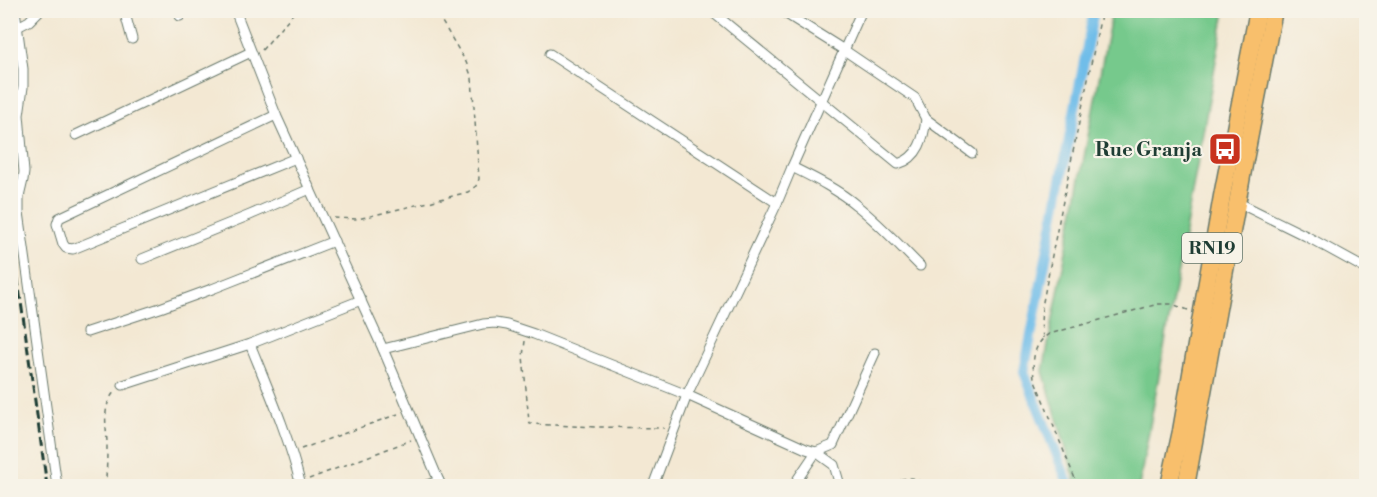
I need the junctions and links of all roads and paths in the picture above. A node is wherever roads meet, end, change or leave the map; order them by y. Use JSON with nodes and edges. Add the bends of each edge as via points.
{"nodes":[{"id":1,"x":15,"y":10,"type":"edge"},
{"id":2,"x":40,"y":10,"type":"edge"},
{"id":3,"x":124,"y":10,"type":"edge"},
{"id":4,"x":235,"y":10,"type":"edge"},
{"id":5,"x":296,"y":10,"type":"edge"},
{"id":6,"x":435,"y":10,"type":"edge"},
{"id":7,"x":710,"y":10,"type":"edge"},
{"id":8,"x":780,"y":10,"type":"edge"},
{"id":9,"x":862,"y":10,"type":"edge"},
{"id":10,"x":1102,"y":10,"type":"edge"},
{"id":11,"x":1258,"y":10,"type":"edge"},
{"id":12,"x":1274,"y":10,"type":"edge"},
{"id":13,"x":14,"y":29,"type":"edge"},
{"id":14,"x":132,"y":39,"type":"dead end"},
{"id":15,"x":844,"y":50,"type":"junction"},
{"id":16,"x":550,"y":54,"type":"dead end"},
{"id":17,"x":252,"y":56,"type":"junction"},
{"id":18,"x":822,"y":101,"type":"junction"},
{"id":19,"x":276,"y":116,"type":"junction"},
{"id":20,"x":926,"y":119,"type":"junction"},
{"id":21,"x":76,"y":135,"type":"dead end"},
{"id":22,"x":972,"y":153,"type":"dead end"},
{"id":23,"x":296,"y":158,"type":"junction"},
{"id":24,"x":792,"y":167,"type":"junction"},
{"id":25,"x":310,"y":189,"type":"junction"},
{"id":26,"x":1229,"y":199,"type":"junction"},
{"id":27,"x":777,"y":203,"type":"junction"},
{"id":28,"x":322,"y":215,"type":"junction"},
{"id":29,"x":334,"y":241,"type":"junction"},
{"id":30,"x":142,"y":259,"type":"dead end"},
{"id":31,"x":920,"y":266,"type":"dead end"},
{"id":32,"x":1366,"y":269,"type":"edge"},
{"id":33,"x":361,"y":300,"type":"junction"},
{"id":34,"x":1201,"y":314,"type":"junction"},
{"id":35,"x":87,"y":332,"type":"dead end"},
{"id":36,"x":529,"y":332,"type":"junction"},
{"id":37,"x":1043,"y":338,"type":"junction"},
{"id":38,"x":250,"y":344,"type":"junction"},
{"id":39,"x":383,"y":349,"type":"junction"},
{"id":40,"x":875,"y":353,"type":"dead end"},
{"id":41,"x":123,"y":385,"type":"joint"},
{"id":42,"x":687,"y":395,"type":"junction"},
{"id":43,"x":409,"y":410,"type":"junction"},
{"id":44,"x":674,"y":428,"type":"junction"},
{"id":45,"x":420,"y":436,"type":"junction"},
{"id":46,"x":292,"y":452,"type":"junction"},
{"id":47,"x":816,"y":452,"type":"junction"},
{"id":48,"x":300,"y":484,"type":"edge"},
{"id":49,"x":440,"y":484,"type":"edge"},
{"id":50,"x":57,"y":486,"type":"edge"},
{"id":51,"x":105,"y":486,"type":"edge"},
{"id":52,"x":424,"y":486,"type":"edge"},
{"id":53,"x":653,"y":486,"type":"edge"},
{"id":54,"x":794,"y":486,"type":"edge"},
{"id":55,"x":837,"y":486,"type":"edge"},
{"id":56,"x":884,"y":486,"type":"edge"},
{"id":57,"x":927,"y":486,"type":"edge"},
{"id":58,"x":1001,"y":486,"type":"edge"},
{"id":59,"x":1042,"y":486,"type":"edge"},
{"id":60,"x":1078,"y":486,"type":"edge"},
{"id":61,"x":1169,"y":486,"type":"edge"},
{"id":62,"x":1186,"y":486,"type":"edge"}],
"edges":[{"from":1,"to":13,"type":"street"},
{"from":2,"to":13,"type":"street"},
{"from":3,"to":14,"type":"street"},
{"from":4,"to":17,"type":"street"},
{"from":5,"to":17,"type":"path"},
{"from":6,"to":28,"type":"path","via":[[472,78],[479,179],[476,186],[468,192],[358,219]]},
{"from":7,"to":18,"type":"street"},
{"from":8,"to":15,"type":"street"},
{"from":9,"to":15,"type":"street"},
{"from":10,"to":37,"type":"path","via":[[1042,308]]},
{"from":11,"to":26,"type":"highway","number":"RN19"},
{"from":12,"to":26,"type":"highway","number":"RN19"},
{"from":13,"to":50,"type":"street","via":[[23,69],[19,115],[24,180],[18,197],[19,212]]},
{"from":15,"to":18,"type":"street"},
{"from":15,"to":20,"type":"street","via":[[915,98]]},
{"from":16,"to":27,"type":"street"},
{"from":17,"to":19,"type":"street"},
{"from":17,"to":21,"type":"street"},
{"from":18,"to":20,"type":"street","via":[[898,164],[919,147]]},
{"from":18,"to":24,"type":"street"},
{"from":19,"to":23,"type":"street"},
{"from":19,"to":23,"type":"street","via":[[59,218],[63,244],[73,249]]},
{"from":20,"to":22,"type":"street"},
{"from":23,"to":25,"type":"street"},
{"from":24,"to":27,"type":"street"},
{"from":24,"to":31,"type":"street","via":[[855,204]]},
{"from":25,"to":28,"type":"street"},
{"from":25,"to":30,"type":"street"},
{"from":26,"to":32,"type":"street"},
{"from":26,"to":34,"type":"highway","number":"RN19"},
{"from":26,"to":62,"type":"highway","number":"RN19"},
{"from":27,"to":42,"type":"street"},
{"from":28,"to":29,"type":"street"},
{"from":29,"to":33,"type":"street"},
{"from":29,"to":35,"type":"street"},
{"from":33,"to":38,"type":"street"},
{"from":33,"to":39,"type":"street"},
{"from":34,"to":37,"type":"path","via":[[1172,304],[1158,304]]},
{"from":34,"to":61,"type":"highway","number":"RN19"},
{"from":36,"to":39,"type":"street","via":[[507,325],[483,324]]},
{"from":36,"to":42,"type":"street"},
{"from":36,"to":44,"type":"path","via":[[523,356],[530,424]]},
{"from":37,"to":60,"type":"path","via":[[1034,356],[1034,378]]},
{"from":38,"to":41,"type":"street"},
{"from":38,"to":46,"type":"street"},
{"from":39,"to":43,"type":"street"},
{"from":40,"to":47,"type":"street","via":[[833,445]]},
{"from":41,"to":51,"type":"path","via":[[106,405]]},
{"from":42,"to":44,"type":"street"},
{"from":42,"to":47,"type":"street"},
{"from":43,"to":45,"type":"street"},
{"from":43,"to":46,"type":"path"},
{"from":44,"to":53,"type":"street"},
{"from":45,"to":48,"type":"path"},
{"from":45,"to":49,"type":"street"},
{"from":46,"to":48,"type":"street"},
{"from":47,"to":54,"type":"street"},
{"from":47,"to":55,"type":"street","via":[[834,465]]},
{"from":49,"to":52,"type":"street"},
{"from":56,"to":57,"type":"path","via":[[912,477]]},
{"from":58,"to":59,"type":"path","via":[[1035,480]]}]}
